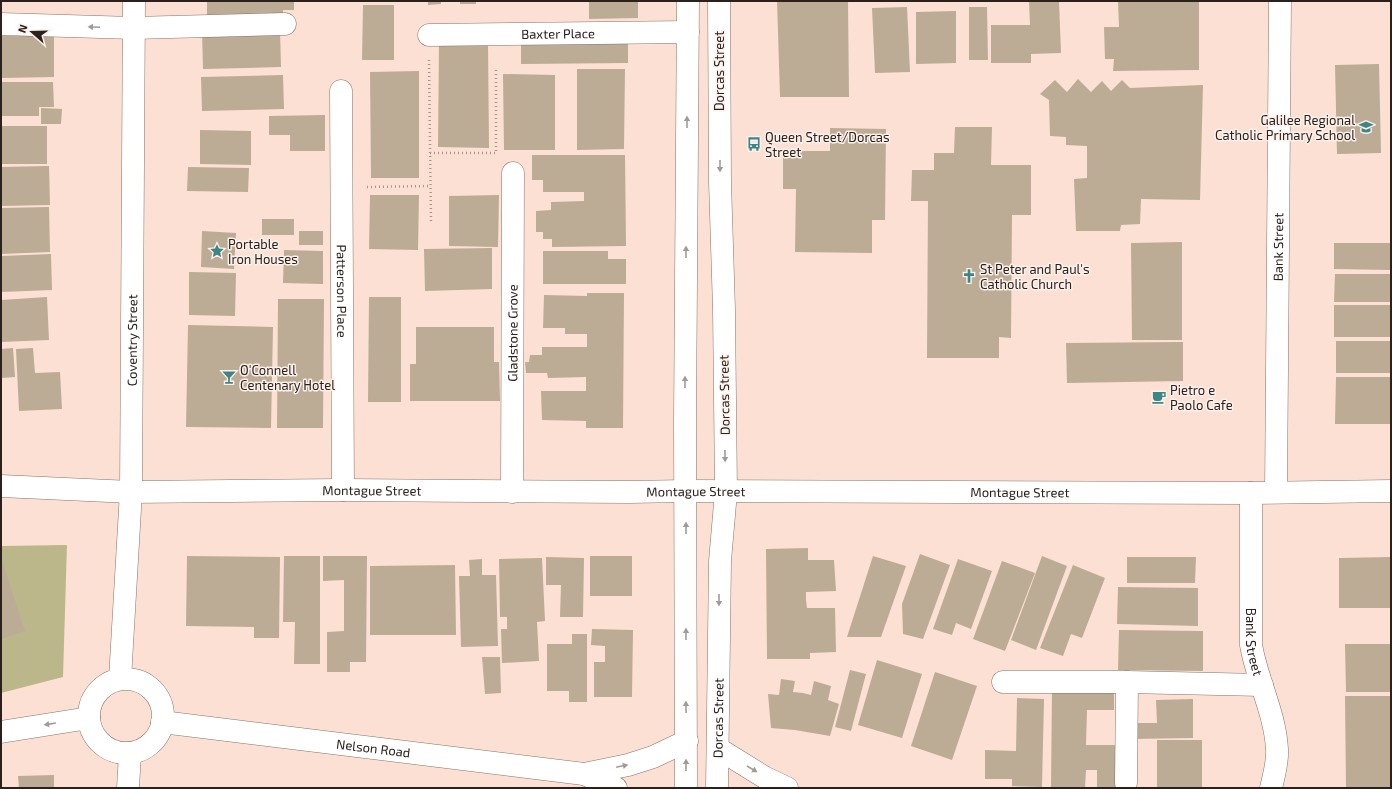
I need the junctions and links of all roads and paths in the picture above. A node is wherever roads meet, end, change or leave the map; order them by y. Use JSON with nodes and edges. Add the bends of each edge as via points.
{"nodes":[{"id":1,"x":134,"y":1,"type":"edge"},
{"id":2,"x":688,"y":1,"type":"edge"},
{"id":3,"x":719,"y":1,"type":"edge"},
{"id":4,"x":1280,"y":1,"type":"edge"},
{"id":5,"x":1,"y":24,"type":"edge"},
{"id":6,"x":285,"y":24,"type":"dead end"},
{"id":7,"x":133,"y":28,"type":"junction"},
{"id":8,"x":688,"y":32,"type":"junction"},
{"id":9,"x":429,"y":35,"type":"joint"},
{"id":10,"x":496,"y":70,"type":"dead end"},
{"id":11,"x":341,"y":91,"type":"dead end"},
{"id":12,"x":430,"y":153,"type":"junction"},
{"id":13,"x":513,"y":173,"type":"dead end"},
{"id":14,"x":431,"y":186,"type":"junction"},
{"id":15,"x":342,"y":187,"type":"junction"},
{"id":16,"x":431,"y":222,"type":"dead end"},
{"id":17,"x":1,"y":486,"type":"edge"},
{"id":18,"x":343,"y":490,"type":"junction"},
{"id":19,"x":686,"y":491,"type":"junction"},
{"id":20,"x":1391,"y":491,"type":"edge"},
{"id":21,"x":131,"y":492,"type":"junction"},
{"id":22,"x":512,"y":492,"type":"junction"},
{"id":23,"x":726,"y":492,"type":"junction"},
{"id":24,"x":1276,"y":492,"type":"junction"},
{"id":25,"x":1251,"y":493,"type":"junction"},
{"id":26,"x":120,"y":679,"type":"junction"},
{"id":27,"x":1003,"y":682,"type":"dead end"},
{"id":28,"x":1127,"y":682,"type":"junction"},
{"id":29,"x":1262,"y":685,"type":"junction"},
{"id":30,"x":89,"y":718,"type":"junction"},
{"id":31,"x":162,"y":722,"type":"junction"},
{"id":32,"x":1,"y":732,"type":"edge"},
{"id":33,"x":687,"y":741,"type":"junction"},
{"id":34,"x":719,"y":749,"type":"junction"},
{"id":35,"x":130,"y":753,"type":"junction"},
{"id":36,"x":584,"y":774,"type":"junction"},
{"id":37,"x":1126,"y":783,"type":"dead end"},
{"id":38,"x":128,"y":788,"type":"edge"},
{"id":39,"x":616,"y":788,"type":"edge"},
{"id":40,"x":686,"y":788,"type":"edge"},
{"id":41,"x":717,"y":788,"type":"edge"},
{"id":42,"x":787,"y":788,"type":"edge"},
{"id":43,"x":1271,"y":788,"type":"edge"}],
"edges":[{"from":1,"to":7,"type":"street","name":"Coventry Street"},
{"from":2,"to":8,"type":"street"},
{"from":3,"to":23,"type":"street","name":"Dorcas Street","one_way":true},
{"from":4,"to":24,"type":"street","name":"Bank Street"},
{"from":7,"to":5,"type":"street","one_way":true},
{"from":6,"to":7,"type":"street"},
{"from":7,"to":21,"type":"street","name":"Coventry Street"},
{"from":8,"to":9,"type":"street","name":"Baxter Place"},
{"from":19,"to":8,"type":"street","one_way":true},
{"from":9,"to":12,"type":"path"},
{"from":10,"to":12,"type":"path","via":[[496,153]]},
{"from":11,"to":15,"type":"street","name":"Patterson Place"},
{"from":12,"to":14,"type":"path"},
{"from":13,"to":22,"type":"street","name":"Gladstone Grove"},
{"from":14,"to":15,"type":"path"},
{"from":14,"to":16,"type":"path"},
{"from":15,"to":18,"type":"street","name":"Patterson Place"},
{"from":17,"to":21,"type":"street","name":"Montague Street"},
{"from":18,"to":21,"type":"street","name":"Montague Street"},
{"from":18,"to":22,"type":"street","name":"Montague Street"},
{"from":19,"to":22,"type":"street","name":"Montague Street"},
{"from":19,"to":23,"type":"street","name":"Montague Street"},
{"from":33,"to":19,"type":"street","one_way":true},
{"from":20,"to":24,"type":"street","name":"Montague Street"},
{"from":21,"to":26,"type":"street","name":"Coventry Street"},
{"from":23,"to":25,"type":"street","name":"Montague Street"},
{"from":23,"to":34,"type":"street","name":"Dorcas Street","one_way":true,"via":[[720,561]]},
{"from":24,"to":25,"type":"street","name":"Montague Street"},
{"from":25,"to":29,"type":"street","name":"Bank Street","via":[[1251,645]]},
{"from":26,"to":30,"type":"street","via":[[110,682],[94,697]]},
{"from":26,"to":31,"type":"street","via":[[132,679],[152,690],[159,699]]},
{"from":27,"to":28,"type":"street"},
{"from":28,"to":29,"type":"street"},
{"from":28,"to":37,"type":"street"},
{"from":29,"to":43,"type":"street","name":"Bank Street","via":[[1275,728],[1277,749]]},
{"from":30,"to":32,"type":"street","one_way":true},
{"from":30,"to":35,"type":"street","via":[[91,730],[107,748],[118,753]]},
{"from":31,"to":35,"type":"street","via":[[159,733],[152,743],[142,750]]},
{"from":31,"to":36,"type":"street","name":"Nelson Road"},
{"from":36,"to":33,"type":"street","name":"Nelson Road","one_way":true,"via":[[653,757]]},
{"from":40,"to":33,"type":"street","one_way":true},
{"from":34,"to":41,"type":"street","name":"Dorcas Street"},
{"from":34,"to":42,"type":"street","one_way":true},
{"from":35,"to":38,"type":"street"},
{"from":36,"to":39,"type":"street","name":"Nelson Road"}]}
